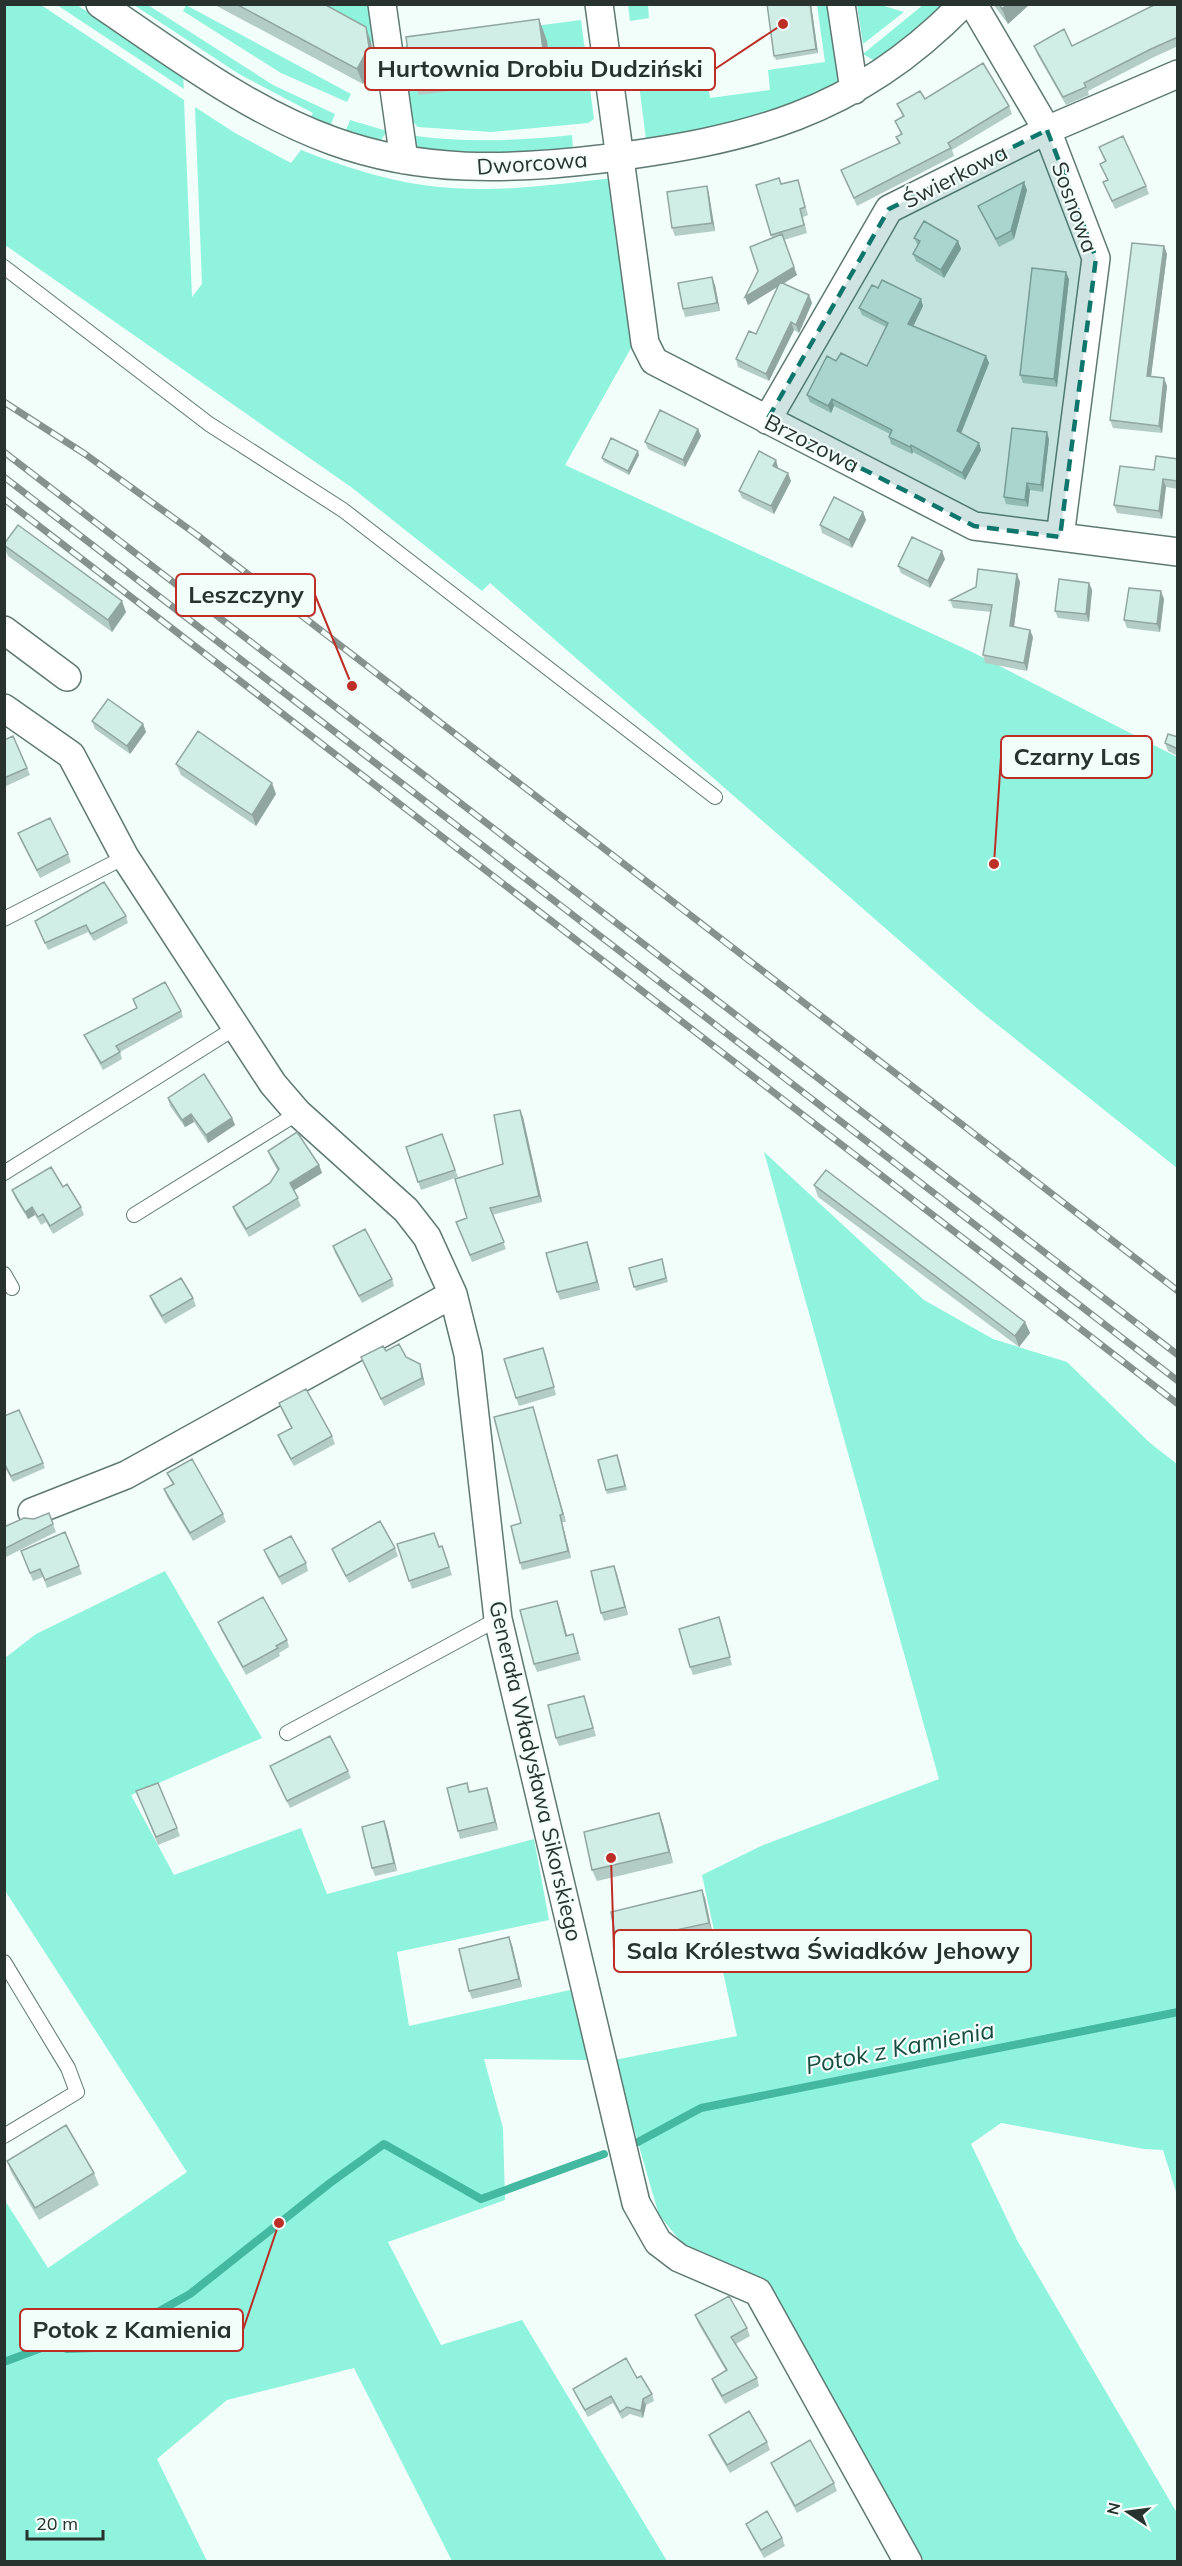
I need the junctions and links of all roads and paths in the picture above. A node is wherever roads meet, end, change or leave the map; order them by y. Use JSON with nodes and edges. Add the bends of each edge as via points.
{"nodes":[{"id":1,"x":100,"y":4,"type":"edge"},
{"id":2,"x":382,"y":4,"type":"edge"},
{"id":3,"x":599,"y":4,"type":"edge"},
{"id":4,"x":841,"y":4,"type":"edge"},
{"id":5,"x":963,"y":4,"type":"edge"},
{"id":6,"x":973,"y":4,"type":"edge"},
{"id":7,"x":1178,"y":74,"type":"edge"},
{"id":8,"x":854,"y":90,"type":"junction"},
{"id":9,"x":1047,"y":130,"type":"junction"},
{"id":10,"x":620,"y":157,"type":"junction"},
{"id":11,"x":404,"y":160,"type":"junction"},
{"id":12,"x":4,"y":267,"type":"edge"},
{"id":13,"x":767,"y":420,"type":"junction"},
{"id":14,"x":1060,"y":537,"type":"junction"},
{"id":15,"x":1178,"y":552,"type":"edge"},
{"id":16,"x":4,"y":630,"type":"edge"},
{"id":17,"x":67,"y":677,"type":"dead end"},
{"id":18,"x":4,"y":708,"type":"edge"},
{"id":19,"x":715,"y":797,"type":"dead end"},
{"id":20,"x":125,"y":857,"type":"junction"},
{"id":21,"x":4,"y":919,"type":"edge"},
{"id":22,"x":235,"y":1028,"type":"junction"},
{"id":23,"x":298,"y":1113,"type":"junction"},
{"id":24,"x":4,"y":1173,"type":"edge"},
{"id":25,"x":134,"y":1215,"type":"dead end"},
{"id":26,"x":4,"y":1274,"type":"edge"},
{"id":27,"x":12,"y":1288,"type":"dead end"},
{"id":28,"x":453,"y":1294,"type":"junction"},
{"id":29,"x":32,"y":1512,"type":"dead end"},
{"id":30,"x":498,"y":1619,"type":"junction"},
{"id":31,"x":287,"y":1733,"type":"dead end"},
{"id":32,"x":4,"y":1962,"type":"edge"},
{"id":33,"x":4,"y":2136,"type":"edge"},
{"id":34,"x":908,"y":2562,"type":"edge"}],
"edges":[{"from":1,"to":11,"type":"street","name":"Dworcowa","via":[[265,110],[333,141]]},
{"from":2,"to":11,"type":"street"},
{"from":3,"to":10,"type":"street","name":"Brzozowa"},
{"from":4,"to":8,"type":"street"},
{"from":5,"to":8,"type":"street","name":"Dworcowa","via":[[915,50]]},
{"from":6,"to":9,"type":"street","name":"Sosnowa"},
{"from":7,"to":9,"type":"street","name":"Świerkowa"},
{"from":8,"to":10,"type":"street","name":"Dworcowa","via":[[813,110],[730,139]]},
{"from":9,"to":13,"type":"street","name":"Świerkowa","via":[[889,209]]},
{"from":9,"to":14,"type":"street","name":"Sosnowa","via":[[1096,258]]},
{"from":10,"to":11,"type":"street","name":"Dworcowa","via":[[500,169]]},
{"from":10,"to":13,"type":"street","name":"Brzozowa","via":[[645,343],[654,361]]},
{"from":12,"to":19,"type":"lane","via":[[209,424],[343,510]]},
{"from":13,"to":14,"type":"street","name":"Brzozowa","via":[[974,526]]},
{"from":14,"to":15,"type":"street","name":"Brzozowa"},
{"from":16,"to":17,"type":"street"},
{"from":18,"to":20,"type":"street","name":"Generała Władysława Sikorskiego","via":[[71,755]]},
{"from":20,"to":21,"type":"lane"},
{"from":20,"to":22,"type":"street","name":"Generała Władysława Sikorskiego"},
{"from":22,"to":23,"type":"street","name":"Generała Władysława Sikorskiego"},
{"from":22,"to":24,"type":"lane"},
{"from":23,"to":25,"type":"lane"},
{"from":23,"to":28,"type":"street","name":"Generała Władysława Sikorskiego","via":[[406,1210],[427,1237]]},
{"from":26,"to":27,"type":"lane"},
{"from":28,"to":29,"type":"street","via":[[126,1475]]},
{"from":28,"to":30,"type":"street","name":"Generała Władysława Sikorskiego","via":[[468,1354]]},
{"from":30,"to":31,"type":"lane"},
{"from":30,"to":34,"type":"street","name":"Generała Władysława Sikorskiego","via":[[636,2203],[658,2242],[679,2258],[758,2292]]},
{"from":32,"to":33,"type":"lane","via":[[68,2068],[77,2092]]}]}
